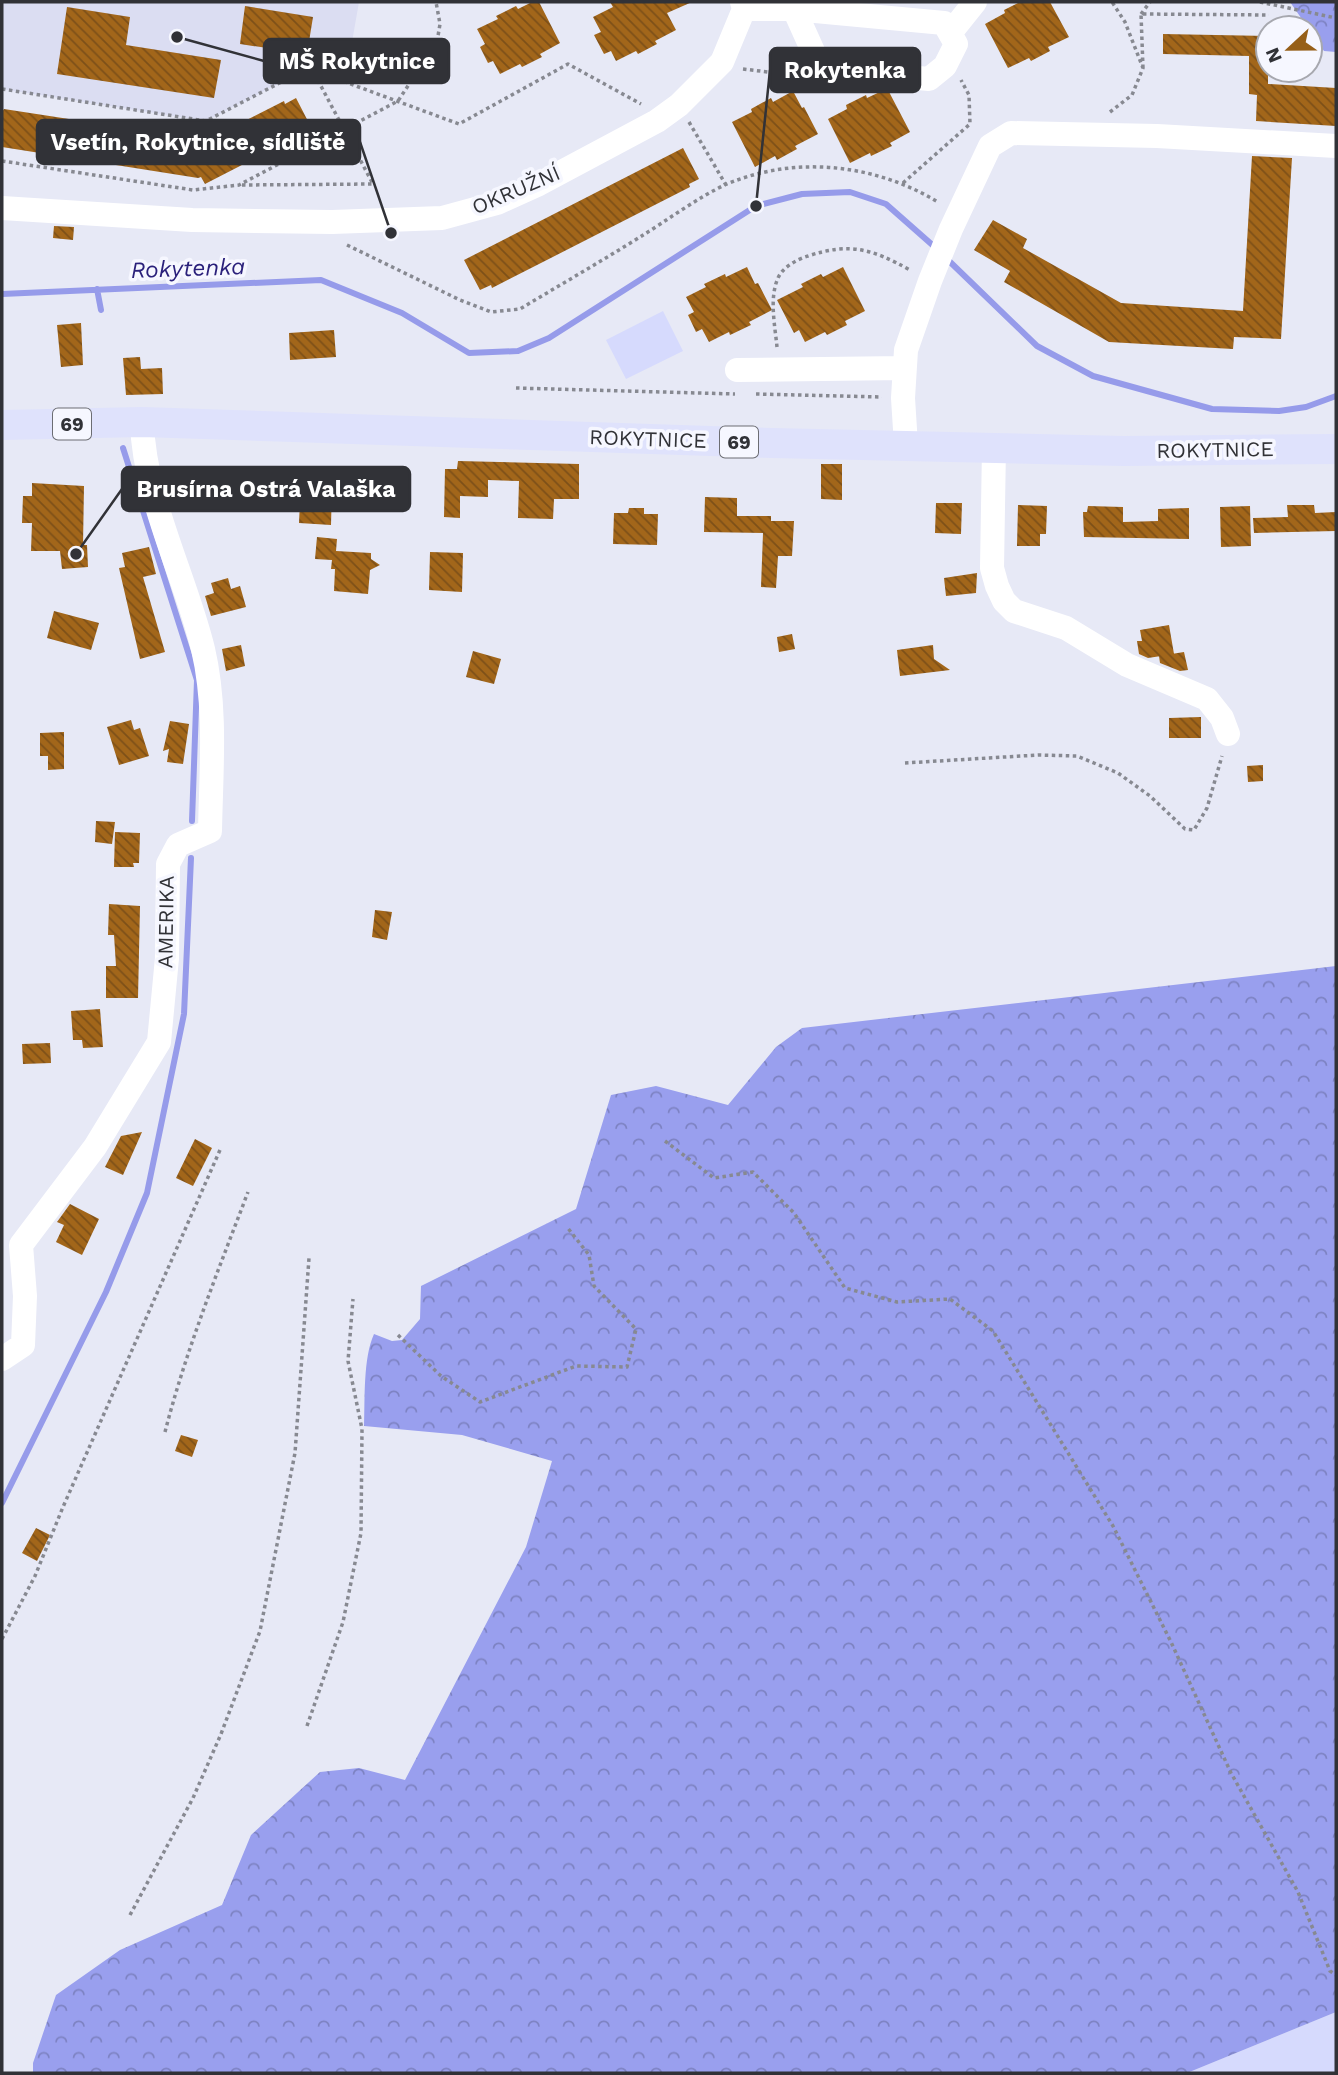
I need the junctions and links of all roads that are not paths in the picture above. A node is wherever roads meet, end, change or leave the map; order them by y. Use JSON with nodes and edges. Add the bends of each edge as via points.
{"nodes":[{"id":1,"x":975,"y":2,"type":"edge"},
{"id":2,"x":743,"y":5,"type":"edge"},
{"id":3,"x":794,"y":9,"type":"junction"},
{"id":4,"x":951,"y":32,"type":"junction"},
{"id":5,"x":1336,"y":146,"type":"edge"},
{"id":6,"x":2,"y":208,"type":"edge"},
{"id":7,"x":904,"y":368,"type":"junction"},
{"id":8,"x":737,"y":382,"type":"road end"},
{"id":9,"x":142,"y":422,"type":"junction"},
{"id":10,"x":2,"y":425,"type":"edge"},
{"id":11,"x":906,"y":445,"type":"junction"},
{"id":12,"x":994,"y":447,"type":"junction"},
{"id":13,"x":1336,"y":449,"type":"edge"},
{"id":14,"x":1228,"y":734,"type":"road end"},
{"id":15,"x":2,"y":1359,"type":"edge"}],
"edges":[{"from":1,"to":4,"type":"street"},
{"from":2,"to":3,"type":"street"},
{"from":2,"to":6,"type":"street","name":"OKRUŽNÍ","via":[[722,62],[679,106],[497,203],[442,218],[332,222],[192,220]]},
{"from":3,"to":4,"type":"street","via":[[944,23]]},
{"from":3,"to":4,"type":"street","via":[[821,69],[929,79],[945,66],[956,44]]},
{"from":5,"to":7,"type":"street","via":[[1012,132],[990,146],[954,221],[906,350]]},
{"from":7,"to":8,"type":"street","via":[[778,369]]},
{"from":7,"to":11,"type":"street"},
{"from":9,"to":10,"type":"main road","name":"ROKYTNICE","number":"69"},
{"from":9,"to":11,"type":"main road","name":"ROKYTNICE","number":"69"},
{"from":9,"to":15,"type":"street","name":"AMERIKA","via":[[145,460],[209,681],[210,831],[178,845],[168,863],[167,958],[159,1042],[95,1147],[21,1245],[23,1345]]},
{"from":11,"to":12,"type":"main road","name":"ROKYTNICE","number":"69"},
{"from":12,"to":13,"type":"main road","name":"ROKYTNICE","number":"69"},
{"from":12,"to":14,"type":"street","via":[[992,568],[1004,601],[1014,611],[1066,628],[1128,665],[1207,699]]}]}
